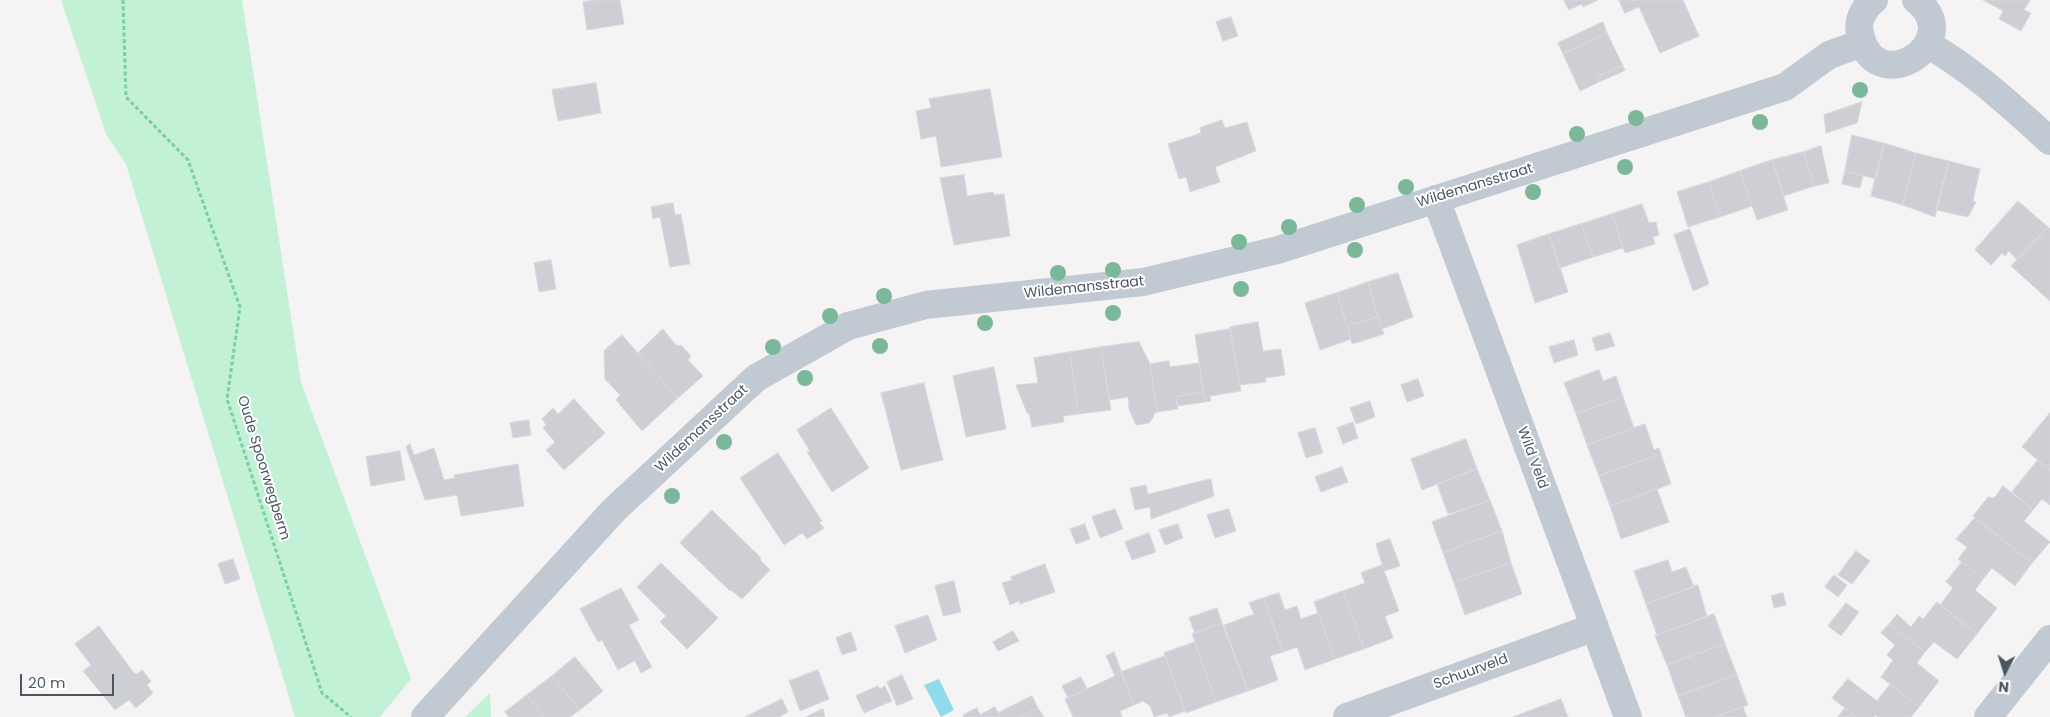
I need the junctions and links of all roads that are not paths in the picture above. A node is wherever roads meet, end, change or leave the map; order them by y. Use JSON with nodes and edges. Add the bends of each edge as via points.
{"nodes":[{"id":1,"x":1874,"y":0,"type":"edge"},
{"id":2,"x":1916,"y":0,"type":"edge"},
{"id":3,"x":1862,"y":43,"type":"junction"},
{"id":4,"x":1927,"y":44,"type":"junction"},
{"id":5,"x":2050,"y":141,"type":"edge"},
{"id":6,"x":1436,"y":198,"type":"junction"},
{"id":7,"x":1595,"y":627,"type":"junction"},
{"id":8,"x":2050,"y":639,"type":"edge"},
{"id":9,"x":2041,"y":668,"type":"edge"},
{"id":10,"x":425,"y":717,"type":"edge"},
{"id":11,"x":1347,"y":717,"type":"edge"},
{"id":12,"x":1628,"y":717,"type":"edge"},
{"id":13,"x":1988,"y":717,"type":"edge"}],
"edges":[{"from":1,"to":3,"type":"street","via":[[1862,15],[1859,28]]},
{"from":2,"to":4,"type":"street","via":[[1930,20]]},
{"from":3,"to":4,"type":"street","via":[[1870,55],[1882,63],[1894,65],[1917,57]]},
{"from":3,"to":6,"type":"street","name":"Wildemansstraat","via":[[1829,55],[1785,87]]},
{"from":4,"to":5,"type":"street","via":[[1990,87]]},
{"from":6,"to":7,"type":"street","name":"Wild Veld"},
{"from":6,"to":10,"type":"street","name":"Wildemansstraat","via":[[1278,250],[1143,282],[926,305],[848,326],[756,378],[614,510]]},
{"from":7,"to":11,"type":"street","name":"Schuurveld"},
{"from":7,"to":12,"type":"street","name":"Wild Veld"},
{"from":8,"to":9,"type":"street"},
{"from":9,"to":13,"type":"street"}]}
